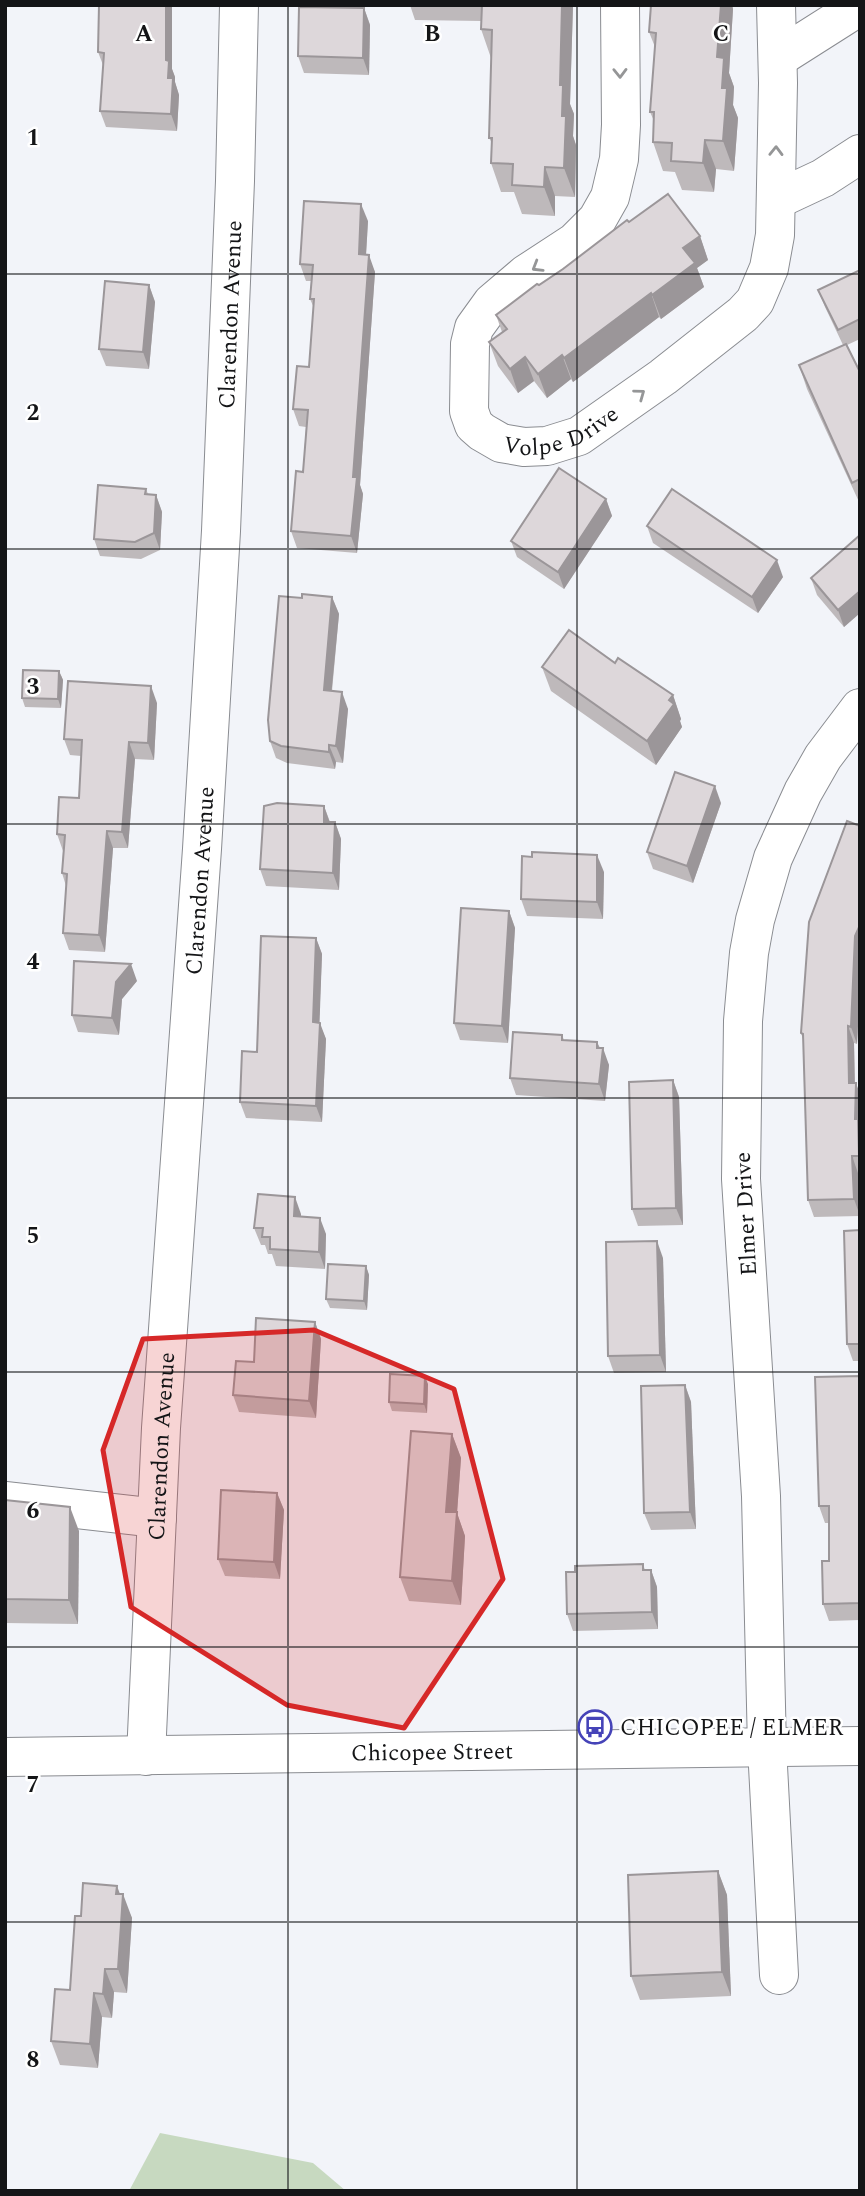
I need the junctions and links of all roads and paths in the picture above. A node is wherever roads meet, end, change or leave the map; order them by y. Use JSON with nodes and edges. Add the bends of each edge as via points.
{"nodes":[{"id":1,"x":239,"y":5,"type":"edge"},
{"id":2,"x":620,"y":5,"type":"edge"},
{"id":3,"x":776,"y":5,"type":"edge"},
{"id":4,"x":852,"y":11,"type":"dead end"},
{"id":5,"x":778,"y":58,"type":"junction"},
{"id":6,"x":860,"y":154,"type":"edge"},
{"id":7,"x":776,"y":200,"type":"junction"},
{"id":8,"x":860,"y":708,"type":"edge"},
{"id":9,"x":5,"y":1501,"type":"edge"},
{"id":10,"x":157,"y":1518,"type":"junction"},
{"id":11,"x":860,"y":1746,"type":"edge"},
{"id":12,"x":767,"y":1747,"type":"junction"},
{"id":13,"x":146,"y":1756,"type":"junction"},
{"id":14,"x":5,"y":1757,"type":"edge"},
{"id":15,"x":779,"y":1975,"type":"dead end"}],
"edges":[{"from":1,"to":10,"type":"street","name":"Clarendon Avenue","via":[[221,531]]},
{"from":2,"to":7,"type":"street","name":"Volpe Drive","one_way":true,"via":[[621,125],[610,197],[597,220],[575,242],[503,292],[474,328],[468,396],[474,425],[501,443],[547,446],[579,436],[663,377],[755,302],[769,268]]},
{"from":3,"to":5,"type":"street","name":"Volpe Drive"},
{"from":4,"to":5,"type":"street"},
{"from":7,"to":5,"type":"street","name":"Volpe Drive","one_way":true},
{"from":6,"to":7,"type":"street"},
{"from":8,"to":12,"type":"street","name":"Elmer Drive","via":[[823,757],[773,858],[755,920],[744,1004],[741,1180],[761,1496]]},
{"from":9,"to":10,"type":"street"},
{"from":10,"to":13,"type":"street","name":"Clarendon Avenue"},
{"from":11,"to":12,"type":"street","name":"Chicopee Street"},
{"from":12,"to":13,"type":"street","name":"Chicopee Street"},
{"from":12,"to":15,"type":"street","name":"Elmer Drive"},
{"from":13,"to":14,"type":"street","name":"Chicopee Street"}]}
